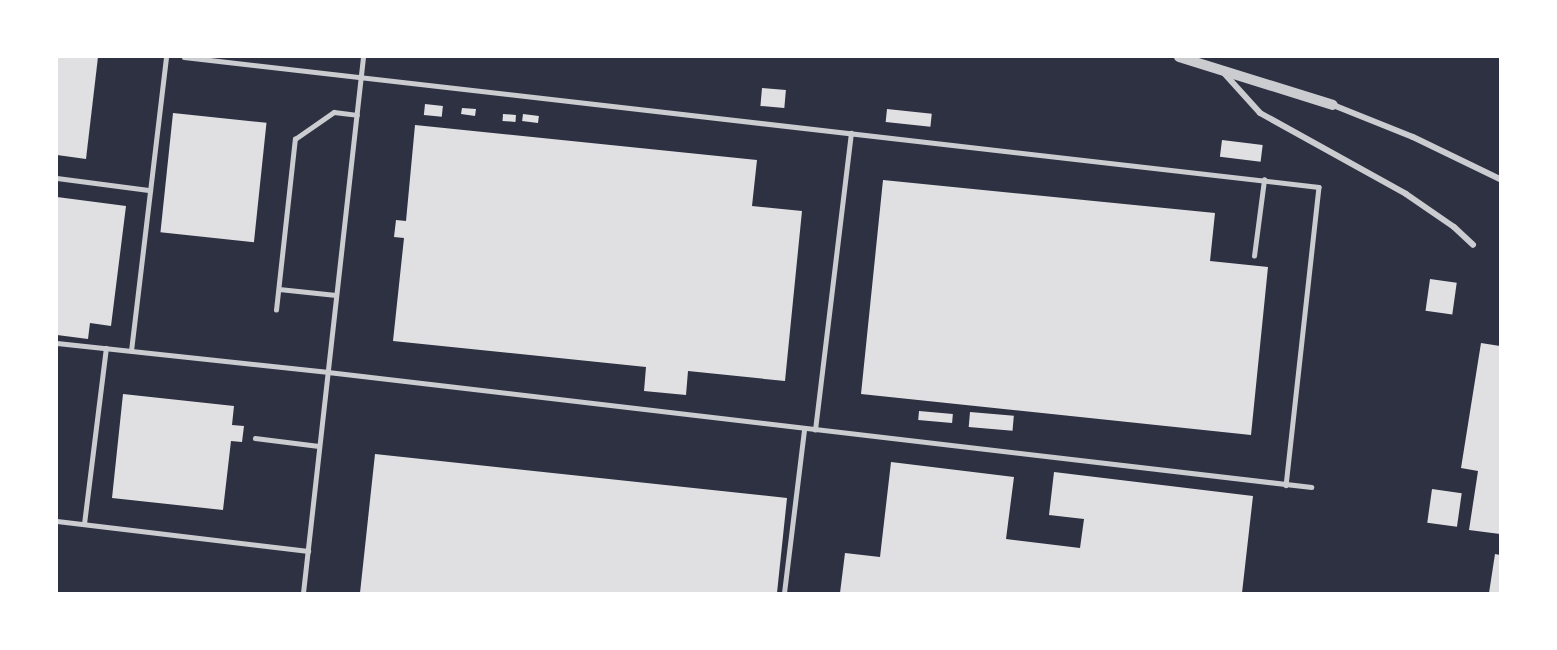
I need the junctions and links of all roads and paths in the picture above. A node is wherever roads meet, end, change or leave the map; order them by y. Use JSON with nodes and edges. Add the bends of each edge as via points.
{"nodes":[{"id":1,"x":166,"y":57,"type":"edge"},
{"id":2,"x":184,"y":57,"type":"edge"},
{"id":3,"x":363,"y":57,"type":"edge"},
{"id":4,"x":1179,"y":57,"type":"edge"},
{"id":5,"x":1221,"y":69,"type":"junction"},
{"id":6,"x":361,"y":76,"type":"junction"},
{"id":7,"x":1333,"y":105,"type":"joint"},
{"id":8,"x":357,"y":115,"type":"junction"},
{"id":9,"x":851,"y":133,"type":"junction"},
{"id":10,"x":57,"y":178,"type":"edge"},
{"id":11,"x":1500,"y":179,"type":"edge"},
{"id":12,"x":1264,"y":180,"type":"junction"},
{"id":13,"x":150,"y":190,"type":"junction"},
{"id":14,"x":1473,"y":245,"type":"dead end"},
{"id":15,"x":1254,"y":256,"type":"dead end"},
{"id":16,"x":279,"y":289,"type":"junction"},
{"id":17,"x":336,"y":295,"type":"junction"},
{"id":18,"x":276,"y":310,"type":"dead end"},
{"id":19,"x":57,"y":343,"type":"edge"},
{"id":20,"x":106,"y":348,"type":"junction"},
{"id":21,"x":131,"y":351,"type":"junction"},
{"id":22,"x":328,"y":372,"type":"junction"},
{"id":23,"x":804,"y":429,"type":"junction"},
{"id":24,"x":815,"y":430,"type":"junction"},
{"id":25,"x":255,"y":438,"type":"dead end"},
{"id":26,"x":320,"y":446,"type":"junction"},
{"id":27,"x":1286,"y":485,"type":"junction"},
{"id":28,"x":1311,"y":487,"type":"dead end"},
{"id":29,"x":57,"y":521,"type":"edge"},
{"id":30,"x":84,"y":524,"type":"junction"},
{"id":31,"x":308,"y":551,"type":"junction"},
{"id":32,"x":303,"y":593,"type":"edge"},
{"id":33,"x":784,"y":593,"type":"edge"}],
"edges":[{"from":1,"to":13,"type":"lane"},
{"from":2,"to":6,"type":"lane"},
{"from":3,"to":6,"type":"lane"},
{"from":4,"to":5,"type":"street"},
{"from":5,"to":7,"type":"street"},
{"from":5,"to":14,"type":"street","via":[[1260,113],[1406,194]]},
{"from":6,"to":8,"type":"lane"},
{"from":6,"to":9,"type":"lane"},
{"from":7,"to":11,"type":"street","via":[[1413,137]]},
{"from":8,"to":16,"type":"lane","via":[[334,112],[294,139]]},
{"from":8,"to":17,"type":"lane"},
{"from":9,"to":12,"type":"lane"},
{"from":9,"to":24,"type":"lane"},
{"from":10,"to":13,"type":"lane"},
{"from":12,"to":15,"type":"lane"},
{"from":12,"to":27,"type":"lane","via":[[1319,187]]},
{"from":13,"to":21,"type":"lane"},
{"from":16,"to":17,"type":"lane"},
{"from":16,"to":18,"type":"lane"},
{"from":17,"to":22,"type":"lane"},
{"from":19,"to":20,"type":"lane"},
{"from":20,"to":21,"type":"lane"},
{"from":20,"to":30,"type":"lane"},
{"from":21,"to":22,"type":"lane"},
{"from":22,"to":23,"type":"lane"},
{"from":22,"to":26,"type":"lane"},
{"from":23,"to":24,"type":"lane"},
{"from":23,"to":33,"type":"lane"},
{"from":24,"to":27,"type":"lane"},
{"from":25,"to":26,"type":"lane"},
{"from":26,"to":31,"type":"lane"},
{"from":27,"to":28,"type":"lane"},
{"from":29,"to":30,"type":"lane"},
{"from":30,"to":31,"type":"lane"},
{"from":31,"to":32,"type":"lane"}]}
